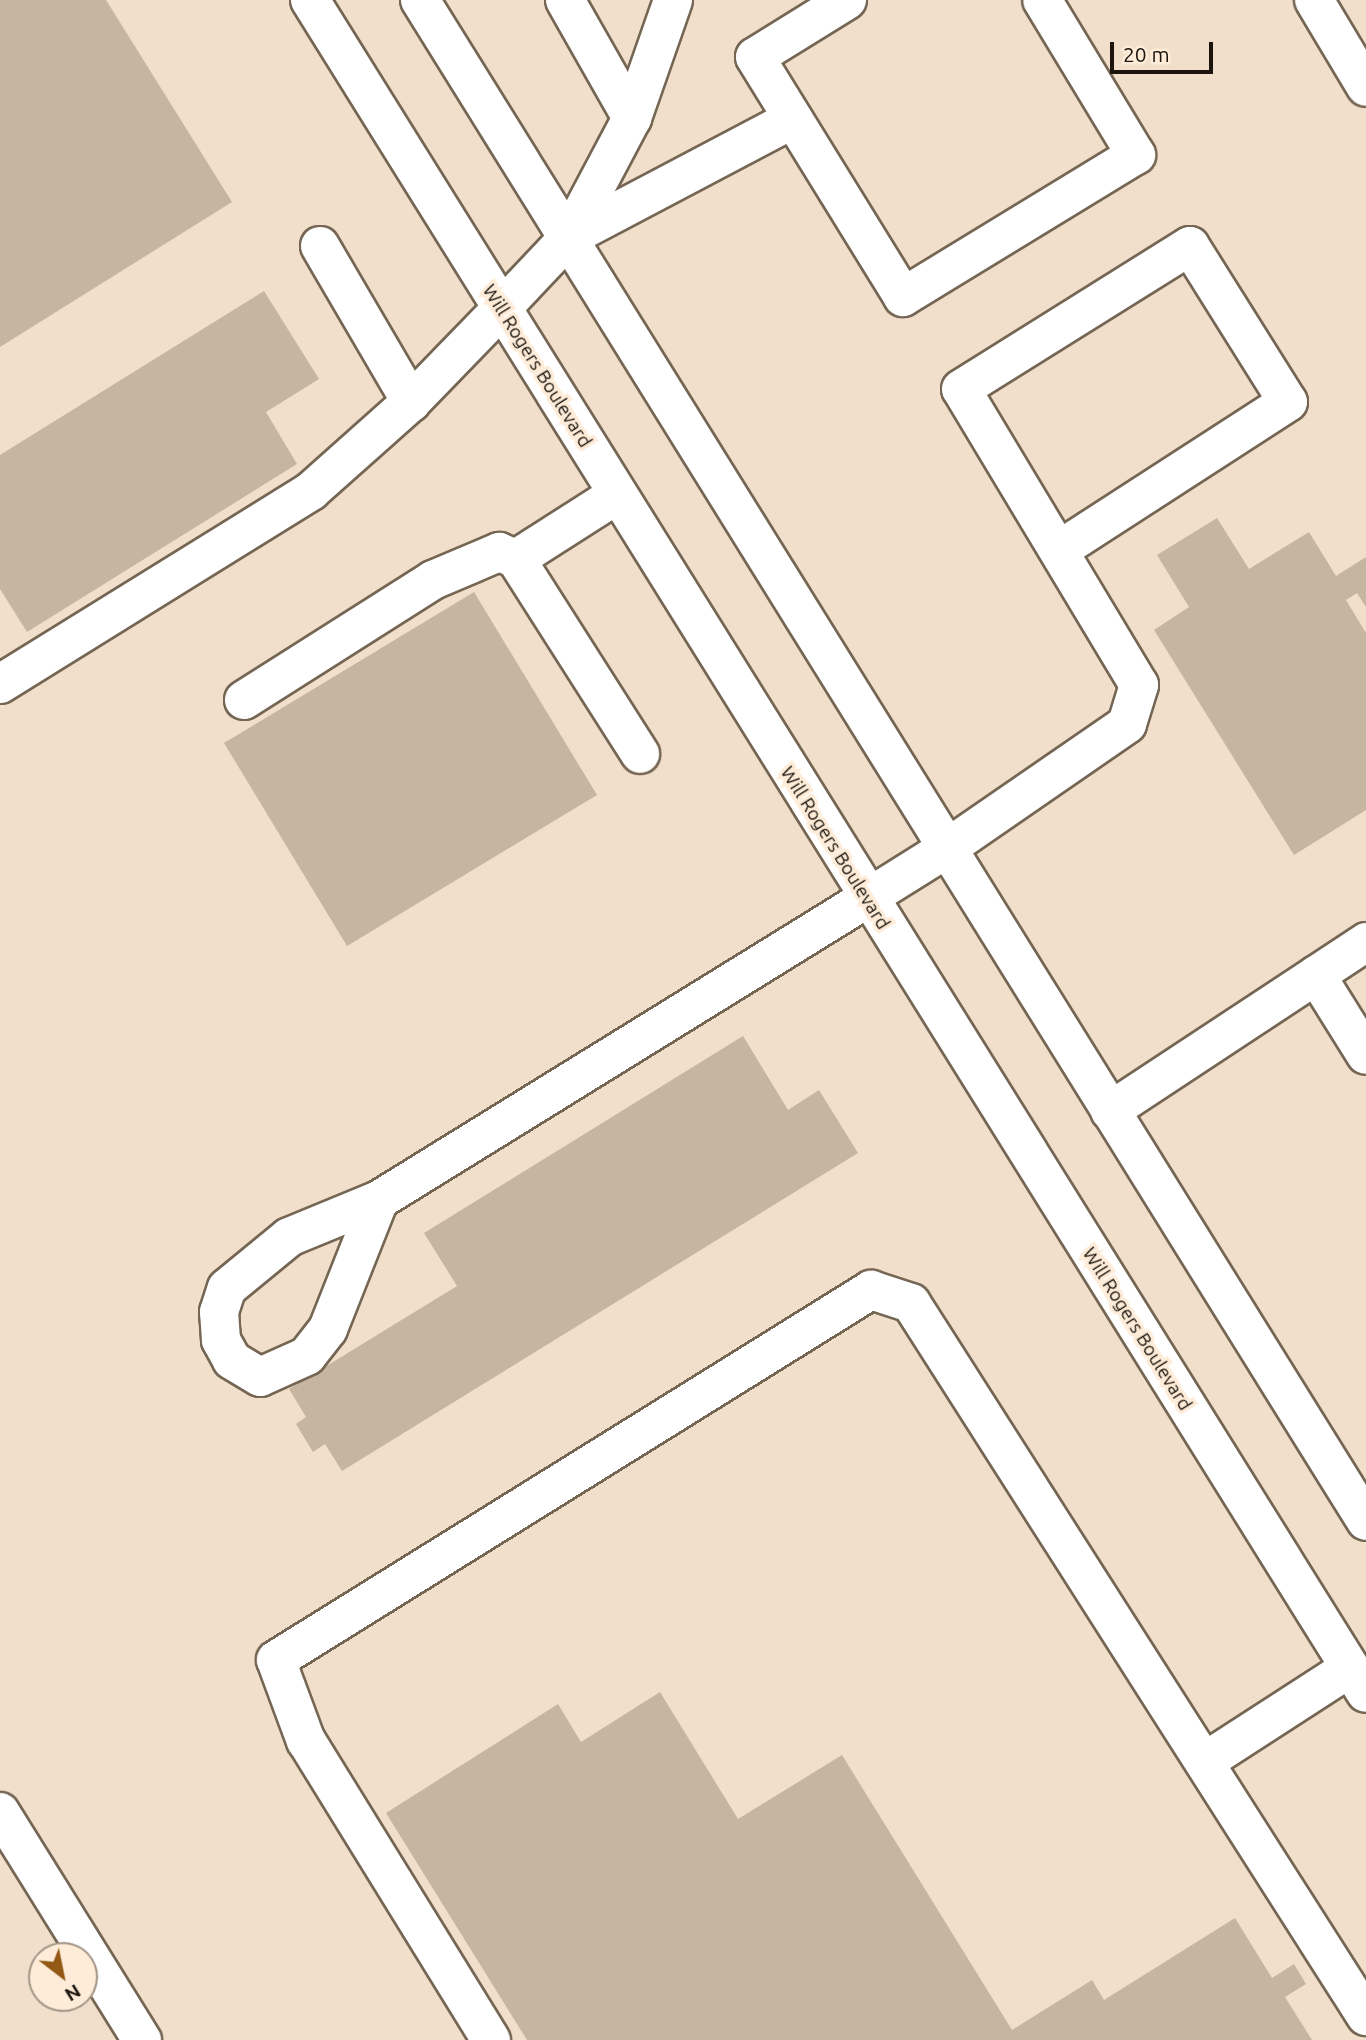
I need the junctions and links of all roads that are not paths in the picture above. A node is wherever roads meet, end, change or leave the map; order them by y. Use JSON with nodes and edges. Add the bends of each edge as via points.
{"nodes":[{"id":1,"x":310,"y":0,"type":"edge"},
{"id":2,"x":420,"y":0,"type":"edge"},
{"id":3,"x":565,"y":0,"type":"edge"},
{"id":4,"x":673,"y":0,"type":"edge"},
{"id":5,"x":847,"y":0,"type":"edge"},
{"id":6,"x":1042,"y":0,"type":"edge"},
{"id":7,"x":1314,"y":0,"type":"edge"},
{"id":8,"x":1366,"y":87,"type":"edge"},
{"id":9,"x":632,"y":118,"type":"junction"},
{"id":10,"x":793,"y":119,"type":"junction"},
{"id":11,"x":569,"y":237,"type":"junction"},
{"id":12,"x":320,"y":246,"type":"dead end"},
{"id":13,"x":501,"y":309,"type":"junction"},
{"id":14,"x":411,"y":402,"type":"junction"},
{"id":15,"x":616,"y":495,"type":"junction"},
{"id":16,"x":1059,"y":550,"type":"junction"},
{"id":17,"x":516,"y":559,"type":"junction"},
{"id":18,"x":0,"y":684,"type":"edge"},
{"id":19,"x":244,"y":700,"type":"dead end"},
{"id":20,"x":640,"y":754,"type":"dead end"},
{"id":21,"x":946,"y":849,"type":"junction"},
{"id":22,"x":866,"y":899,"type":"junction"},
{"id":23,"x":1366,"y":942,"type":"edge"},
{"id":24,"x":1316,"y":975,"type":"junction"},
{"id":25,"x":1366,"y":1055,"type":"edge"},
{"id":26,"x":1110,"y":1111,"type":"junction"},
{"id":27,"x":379,"y":1200,"type":"junction"},
{"id":28,"x":1366,"y":1521,"type":"edge"},
{"id":29,"x":1361,"y":1673,"type":"edge"},
{"id":30,"x":1206,"y":1761,"type":"junction"},
{"id":31,"x":0,"y":1812,"type":"edge"},
{"id":32,"x":1366,"y":2016,"type":"edge"},
{"id":33,"x":142,"y":2040,"type":"edge"},
{"id":34,"x":491,"y":2040,"type":"edge"}],
"edges":[{"from":1,"to":13,"type":"main road","name":"Will Rogers Boulevard"},
{"from":2,"to":11,"type":"main road"},
{"from":3,"to":9,"type":"main road"},
{"from":4,"to":9,"type":"main road"},
{"from":5,"to":10,"type":"main road","via":[[755,57]]},
{"from":6,"to":10,"type":"main road","via":[[1136,155],[903,297]]},
{"from":7,"to":8,"type":"main road"},
{"from":9,"to":11,"type":"main road"},
{"from":10,"to":11,"type":"main road"},
{"from":11,"to":13,"type":"main road"},
{"from":11,"to":21,"type":"main road"},
{"from":12,"to":14,"type":"main road"},
{"from":13,"to":14,"type":"main road"},
{"from":13,"to":15,"type":"main road","name":"Will Rogers Boulevard"},
{"from":14,"to":18,"type":"main road","via":[[311,491]]},
{"from":15,"to":17,"type":"main road"},
{"from":15,"to":22,"type":"main road","name":"Will Rogers Boulevard"},
{"from":16,"to":16,"type":"main road","via":[[961,389],[1190,246],[1289,402]]},
{"from":16,"to":21,"type":"main road","via":[[1131,667],[1139,685],[1137,702],[1127,724],[1093,752]]},
{"from":17,"to":19,"type":"main road","via":[[499,552],[479,556]]},
{"from":17,"to":20,"type":"main road"},
{"from":21,"to":22,"type":"main road"},
{"from":21,"to":26,"type":"main road"},
{"from":22,"to":27,"type":"main road"},
{"from":22,"to":29,"type":"main road","name":"Will Rogers Boulevard"},
{"from":23,"to":24,"type":"main road"},
{"from":24,"to":25,"type":"main road"},
{"from":24,"to":26,"type":"main road"},
{"from":26,"to":28,"type":"main road"},
{"from":27,"to":27,"type":"main road","via":[[289,1237],[228,1288],[219,1312],[221,1340],[232,1360],[260,1377],[307,1356],[328,1329]]},
{"from":29,"to":30,"type":"main road"},
{"from":30,"to":32,"type":"main road"},
{"from":30,"to":34,"type":"main road","via":[[911,1303],[871,1290],[276,1660],[306,1741]]},
{"from":31,"to":33,"type":"main road"}]}
